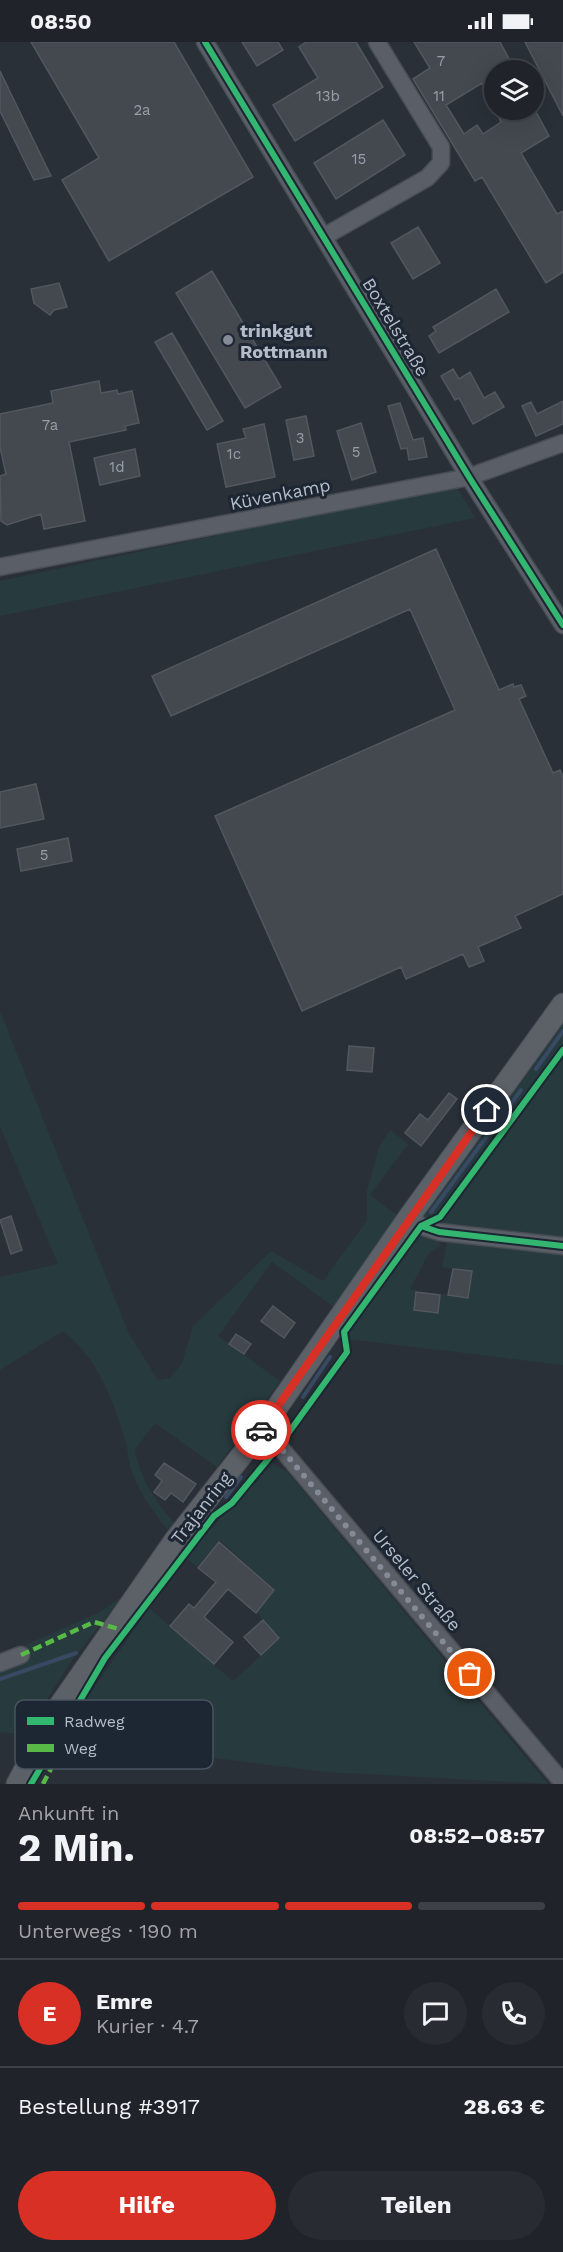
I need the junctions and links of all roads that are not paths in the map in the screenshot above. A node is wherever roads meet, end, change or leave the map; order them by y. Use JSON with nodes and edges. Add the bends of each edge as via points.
{"nodes":[{"id":1,"x":205,"y":42,"type":"edge"},
{"id":2,"x":377,"y":42,"type":"edge"},
{"id":3,"x":325,"y":236,"type":"junction"},
{"id":4,"x":563,"y":444,"type":"edge"},
{"id":5,"x":469,"y":477,"type":"junction"},
{"id":6,"x":1,"y":565,"type":"edge"},
{"id":7,"x":563,"y":625,"type":"edge"},
{"id":8,"x":563,"y":1004,"type":"edge"},
{"id":9,"x":409,"y":1217,"type":"junction"},
{"id":10,"x":563,"y":1246,"type":"edge"},
{"id":11,"x":260,"y":1432,"type":"junction"},
{"id":12,"x":21,"y":1655,"type":"dead end"},
{"id":13,"x":0,"y":1663,"type":"edge"},
{"id":14,"x":63,"y":1700,"type":"edge"},
{"id":15,"x":25,"y":1769,"type":"edge"},
{"id":16,"x":563,"y":1783,"type":"edge"},
{"id":17,"x":17,"y":1784,"type":"edge"}],
"edges":[{"from":1,"to":3,"type":"street","name":"Boxtelstraße"},
{"from":2,"to":3,"type":"street","via":[[441,147],[441,163],[427,178]]},
{"from":3,"to":5,"type":"street","name":"Boxtelstraße"},
{"from":4,"to":5,"type":"street","name":"Küvenkamp"},
{"from":5,"to":6,"type":"street","name":"Küvenkamp"},
{"from":5,"to":7,"type":"street","name":"Boxtelstraße"},
{"from":8,"to":9,"type":"main road","name":"Trajanring"},
{"from":9,"to":10,"type":"street","via":[[439,1232]]},
{"from":9,"to":11,"type":"main road","name":"Trajanring"},
{"from":11,"to":14,"type":"main road","name":"Trajanring","via":[[175,1540]]},
{"from":11,"to":16,"type":"street","name":"Urseler Straße","via":[[279,1446]]},
{"from":12,"to":13,"type":"street"},
{"from":15,"to":17,"type":"main road","name":"Trajanring"}]}
